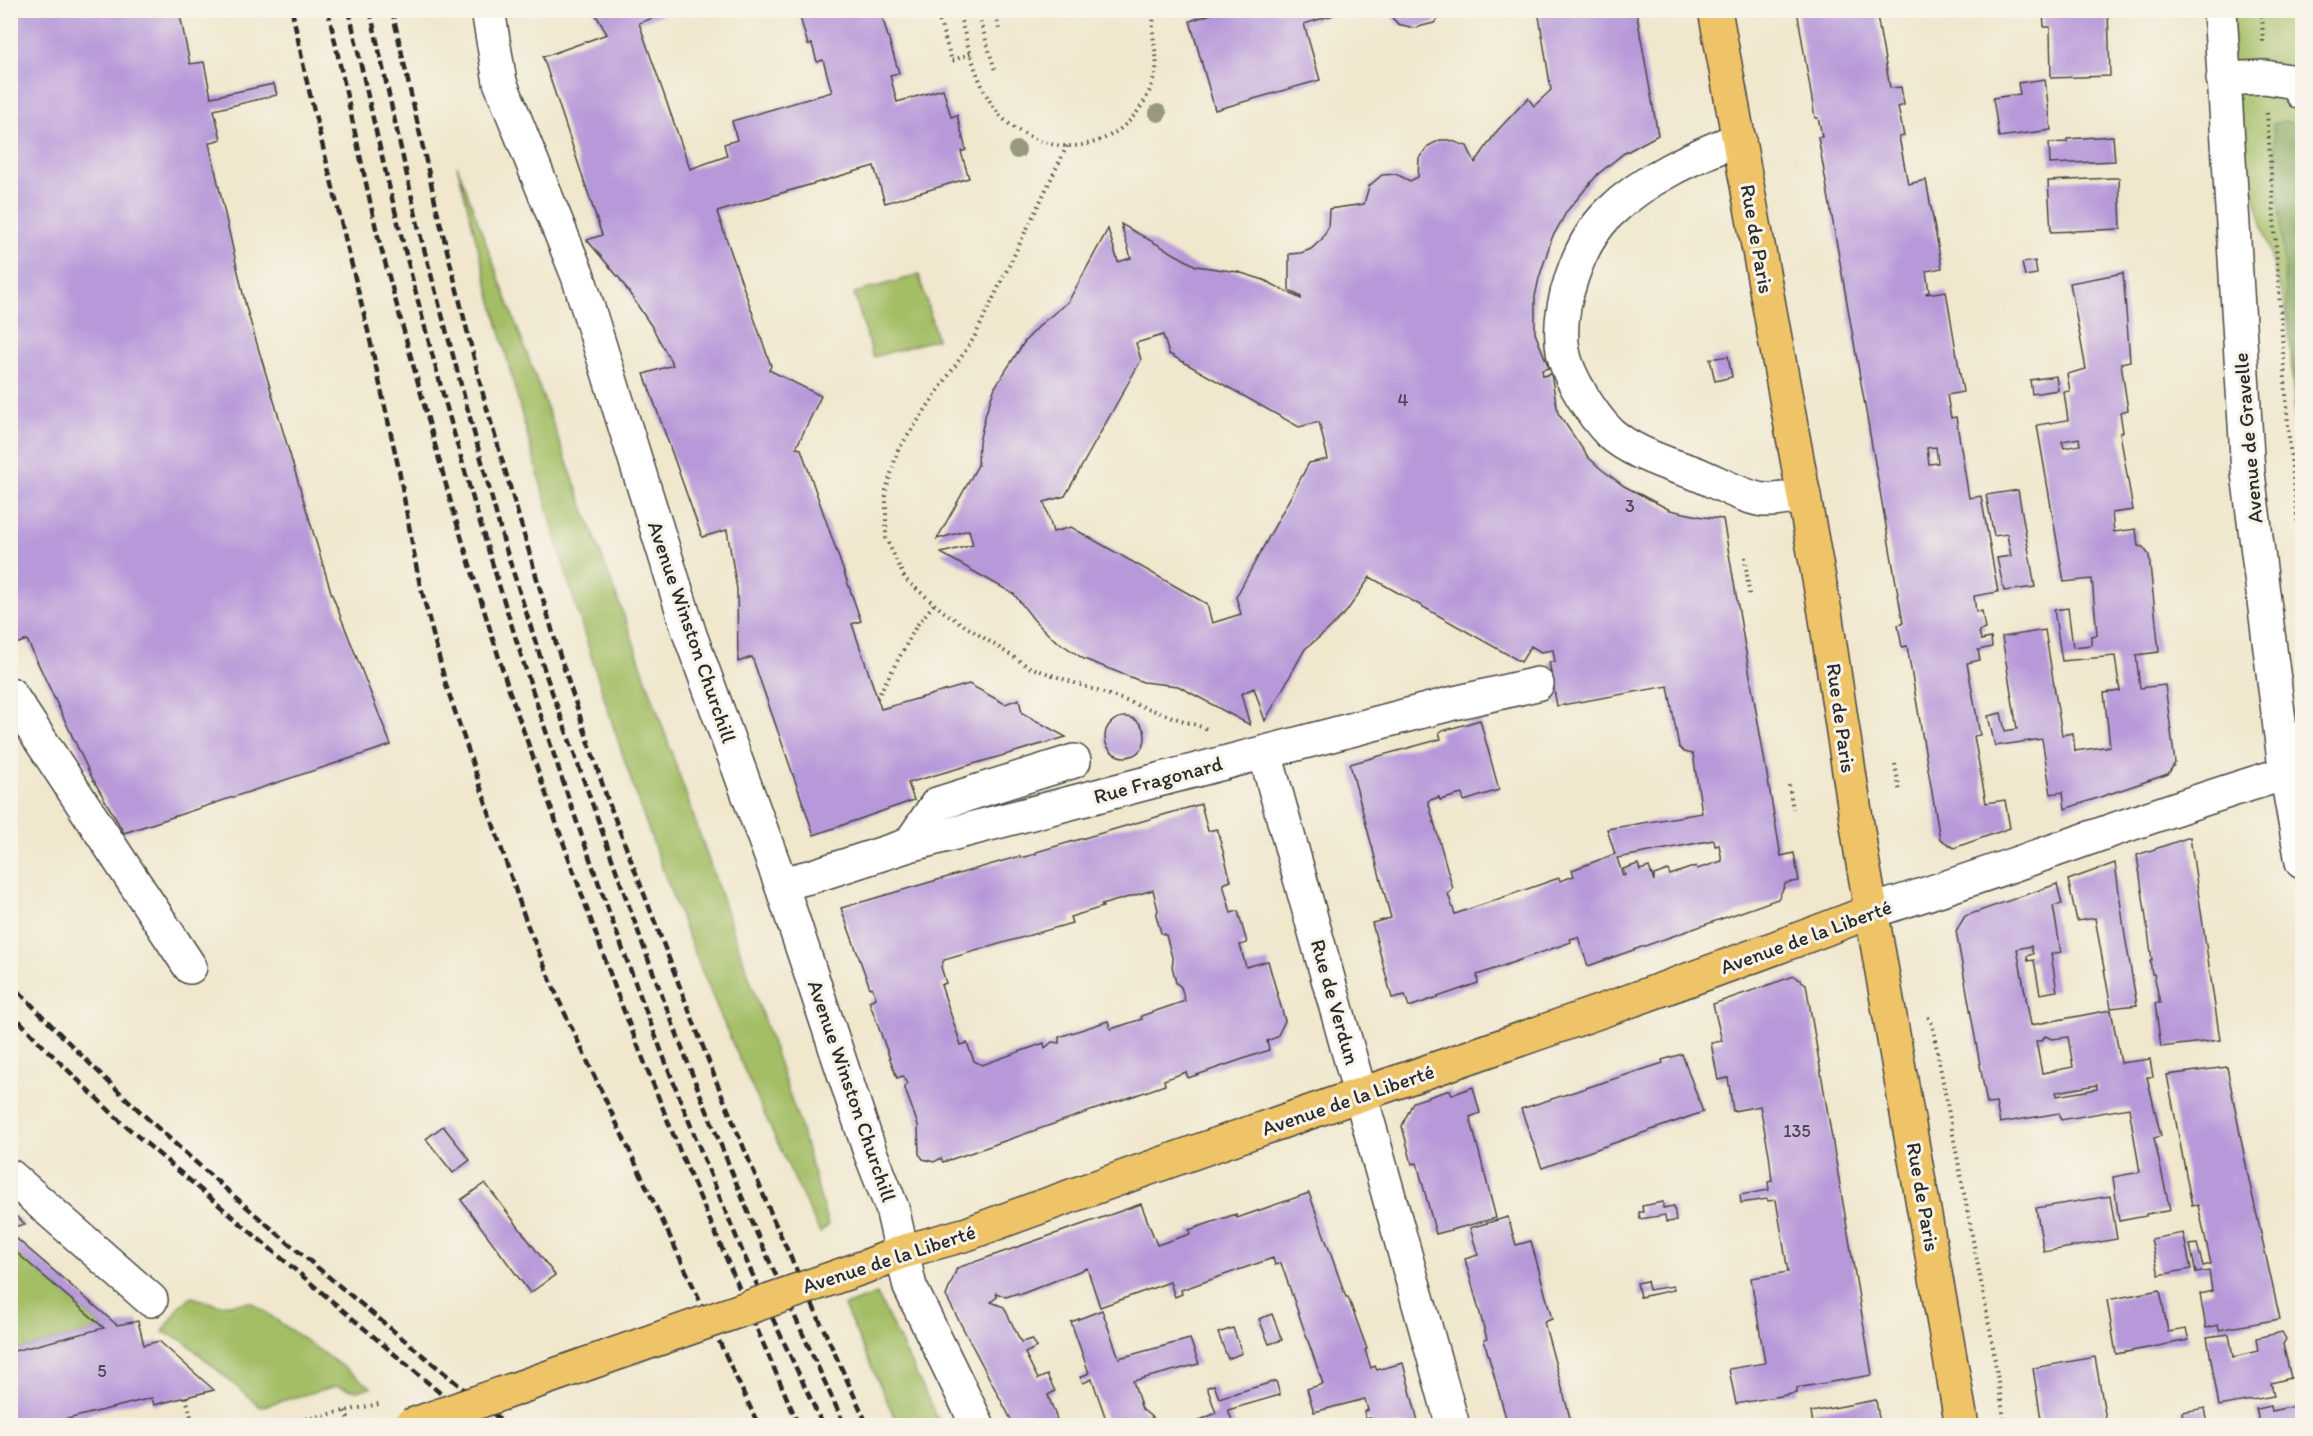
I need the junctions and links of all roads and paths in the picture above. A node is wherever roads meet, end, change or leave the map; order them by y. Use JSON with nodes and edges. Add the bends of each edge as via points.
{"nodes":[{"id":1,"x":488,"y":10,"type":"edge"},
{"id":2,"x":936,"y":10,"type":"edge"},
{"id":3,"x":958,"y":10,"type":"edge"},
{"id":4,"x":977,"y":10,"type":"edge"},
{"id":5,"x":994,"y":10,"type":"edge"},
{"id":6,"x":1132,"y":10,"type":"edge"},
{"id":7,"x":1155,"y":10,"type":"edge"},
{"id":8,"x":1715,"y":10,"type":"edge"},
{"id":9,"x":2220,"y":10,"type":"edge"},
{"id":10,"x":1134,"y":19,"type":"dead end"},
{"id":11,"x":999,"y":29,"type":"dead end"},
{"id":12,"x":971,"y":53,"type":"junction"},
{"id":13,"x":994,"y":70,"type":"dead end"},
{"id":14,"x":2265,"y":77,"type":"junction"},
{"id":15,"x":2223,"y":79,"type":"junction"},
{"id":16,"x":2302,"y":93,"type":"edge"},
{"id":17,"x":1739,"y":139,"type":"junction"},
{"id":18,"x":1067,"y":146,"type":"junction"},
{"id":19,"x":1804,"y":496,"type":"junction"},
{"id":20,"x":1745,"y":557,"type":"dead end"},
{"id":21,"x":2302,"y":562,"type":"edge"},
{"id":22,"x":1749,"y":594,"type":"dead end"},
{"id":23,"x":934,"y":603,"type":"junction"},
{"id":24,"x":1537,"y":684,"type":"dead end"},
{"id":25,"x":10,"y":694,"type":"edge"},
{"id":26,"x":878,"y":698,"type":"dead end"},
{"id":27,"x":1209,"y":730,"type":"dead end"},
{"id":28,"x":1265,"y":753,"type":"junction"},
{"id":29,"x":1074,"y":761,"type":"dead end"},
{"id":30,"x":1895,"y":764,"type":"dead end"},
{"id":31,"x":2287,"y":773,"type":"junction"},
{"id":32,"x":1789,"y":785,"type":"dead end"},
{"id":33,"x":1900,"y":793,"type":"dead end"},
{"id":34,"x":1793,"y":809,"type":"dead end"},
{"id":35,"x":909,"y":845,"type":"junction"},
{"id":36,"x":2302,"y":862,"type":"edge"},
{"id":37,"x":781,"y":884,"type":"junction"},
{"id":38,"x":1872,"y":911,"type":"junction"},
{"id":39,"x":190,"y":967,"type":"dead end"},
{"id":40,"x":1927,"y":1016,"type":"dead end"},
{"id":41,"x":1361,"y":1096,"type":"junction"},
{"id":42,"x":10,"y":1176,"type":"edge"},
{"id":43,"x":902,"y":1252,"type":"junction"},
{"id":44,"x":151,"y":1300,"type":"dead end"},
{"id":45,"x":186,"y":1397,"type":"dead end"},
{"id":46,"x":379,"y":1404,"type":"dead end"},
{"id":47,"x":345,"y":1411,"type":"junction"},
{"id":48,"x":192,"y":1421,"type":"dead end"},
{"id":49,"x":271,"y":1425,"type":"edge"},
{"id":50,"x":352,"y":1425,"type":"edge"},
{"id":51,"x":409,"y":1425,"type":"edge"},
{"id":52,"x":978,"y":1425,"type":"edge"},
{"id":53,"x":1453,"y":1425,"type":"edge"},
{"id":54,"x":1962,"y":1425,"type":"edge"},
{"id":55,"x":2005,"y":1425,"type":"edge"}],
"edges":[{"from":1,"to":37,"type":"street","name":"Avenue Winston Churchill","via":[[500,82],[578,276],[690,635]]},
{"from":2,"to":12,"type":"path","via":[[952,61]]},
{"from":3,"to":12,"type":"path"},
{"from":4,"to":13,"type":"path"},
{"from":5,"to":11,"type":"path"},
{"from":6,"to":10,"type":"path"},
{"from":7,"to":18,"type":"path","via":[[1156,72],[1143,103],[1118,131],[1098,142]]},
{"from":8,"to":17,"type":"main road","name":"Rue de Paris"},
{"from":9,"to":15,"type":"street","name":"Avenue de Gravelle"},
{"from":12,"to":18,"type":"path","via":[[988,99],[999,114],[1022,133]]},
{"from":14,"to":15,"type":"street"},
{"from":14,"to":16,"type":"street","via":[[2295,82]]},
{"from":14,"to":21,"type":"path","name":"Avenue de Gravelle","via":[[2289,439]]},
{"from":15,"to":31,"type":"street","name":"Avenue de Gravelle","via":[[2248,473]]},
{"from":17,"to":19,"type":"main road","name":"Rue de Paris"},
{"from":17,"to":19,"type":"street","via":[[1699,155],[1646,184],[1608,214],[1590,237],[1573,273],[1565,300],[1563,351],[1589,409],[1612,434],[1636,449],[1763,500]]},
{"from":18,"to":23,"type":"path","via":[[974,338],[898,450],[886,490],[886,538],[905,579]]},
{"from":19,"to":38,"type":"main road","name":"Rue de Paris"},
{"from":20,"to":22,"type":"path"},
{"from":23,"to":26,"type":"path","via":[[916,625]]},
{"from":23,"to":27,"type":"path","via":[[1029,667]]},
{"from":24,"to":28,"type":"street","name":"Rue Fragonard"},
{"from":25,"to":39,"type":"street"},
{"from":28,"to":35,"type":"street","name":"Rue Fragonard"},
{"from":28,"to":41,"type":"street","name":"Rue de Verdun"},
{"from":29,"to":35,"type":"street","via":[[937,804]]},
{"from":30,"to":33,"type":"path"},
{"from":31,"to":36,"type":"street","name":"Avenue de Gravelle"},
{"from":31,"to":38,"type":"street","name":"Avenue de la Liberté"},
{"from":32,"to":34,"type":"path"},
{"from":35,"to":37,"type":"street","name":"Rue Fragonard"},
{"from":37,"to":43,"type":"street","name":"Avenue Winston Churchill","via":[[892,1208]]},
{"from":38,"to":41,"type":"main road","name":"Avenue de la Liberté","via":[[1794,943]]},
{"from":38,"to":54,"type":"main road","name":"Rue de Paris"},
{"from":40,"to":55,"type":"path","name":"Rue de Paris","via":[[1932,1024],[1958,1159]]},
{"from":41,"to":43,"type":"main road","name":"Avenue de la Liberté","via":[[967,1234]]},
{"from":41,"to":53,"type":"street","name":"Rue de Verdun"},
{"from":42,"to":44,"type":"street"},
{"from":43,"to":51,"type":"main road","name":"Avenue de la Liberté","bridge":true},
{"from":43,"to":52,"type":"street","name":"Avenue Winston Churchill","via":[[915,1299]]},
{"from":45,"to":48,"type":"path"},
{"from":46,"to":47,"type":"path"},
{"from":47,"to":49,"type":"path"},
{"from":47,"to":50,"type":"path"}]}
